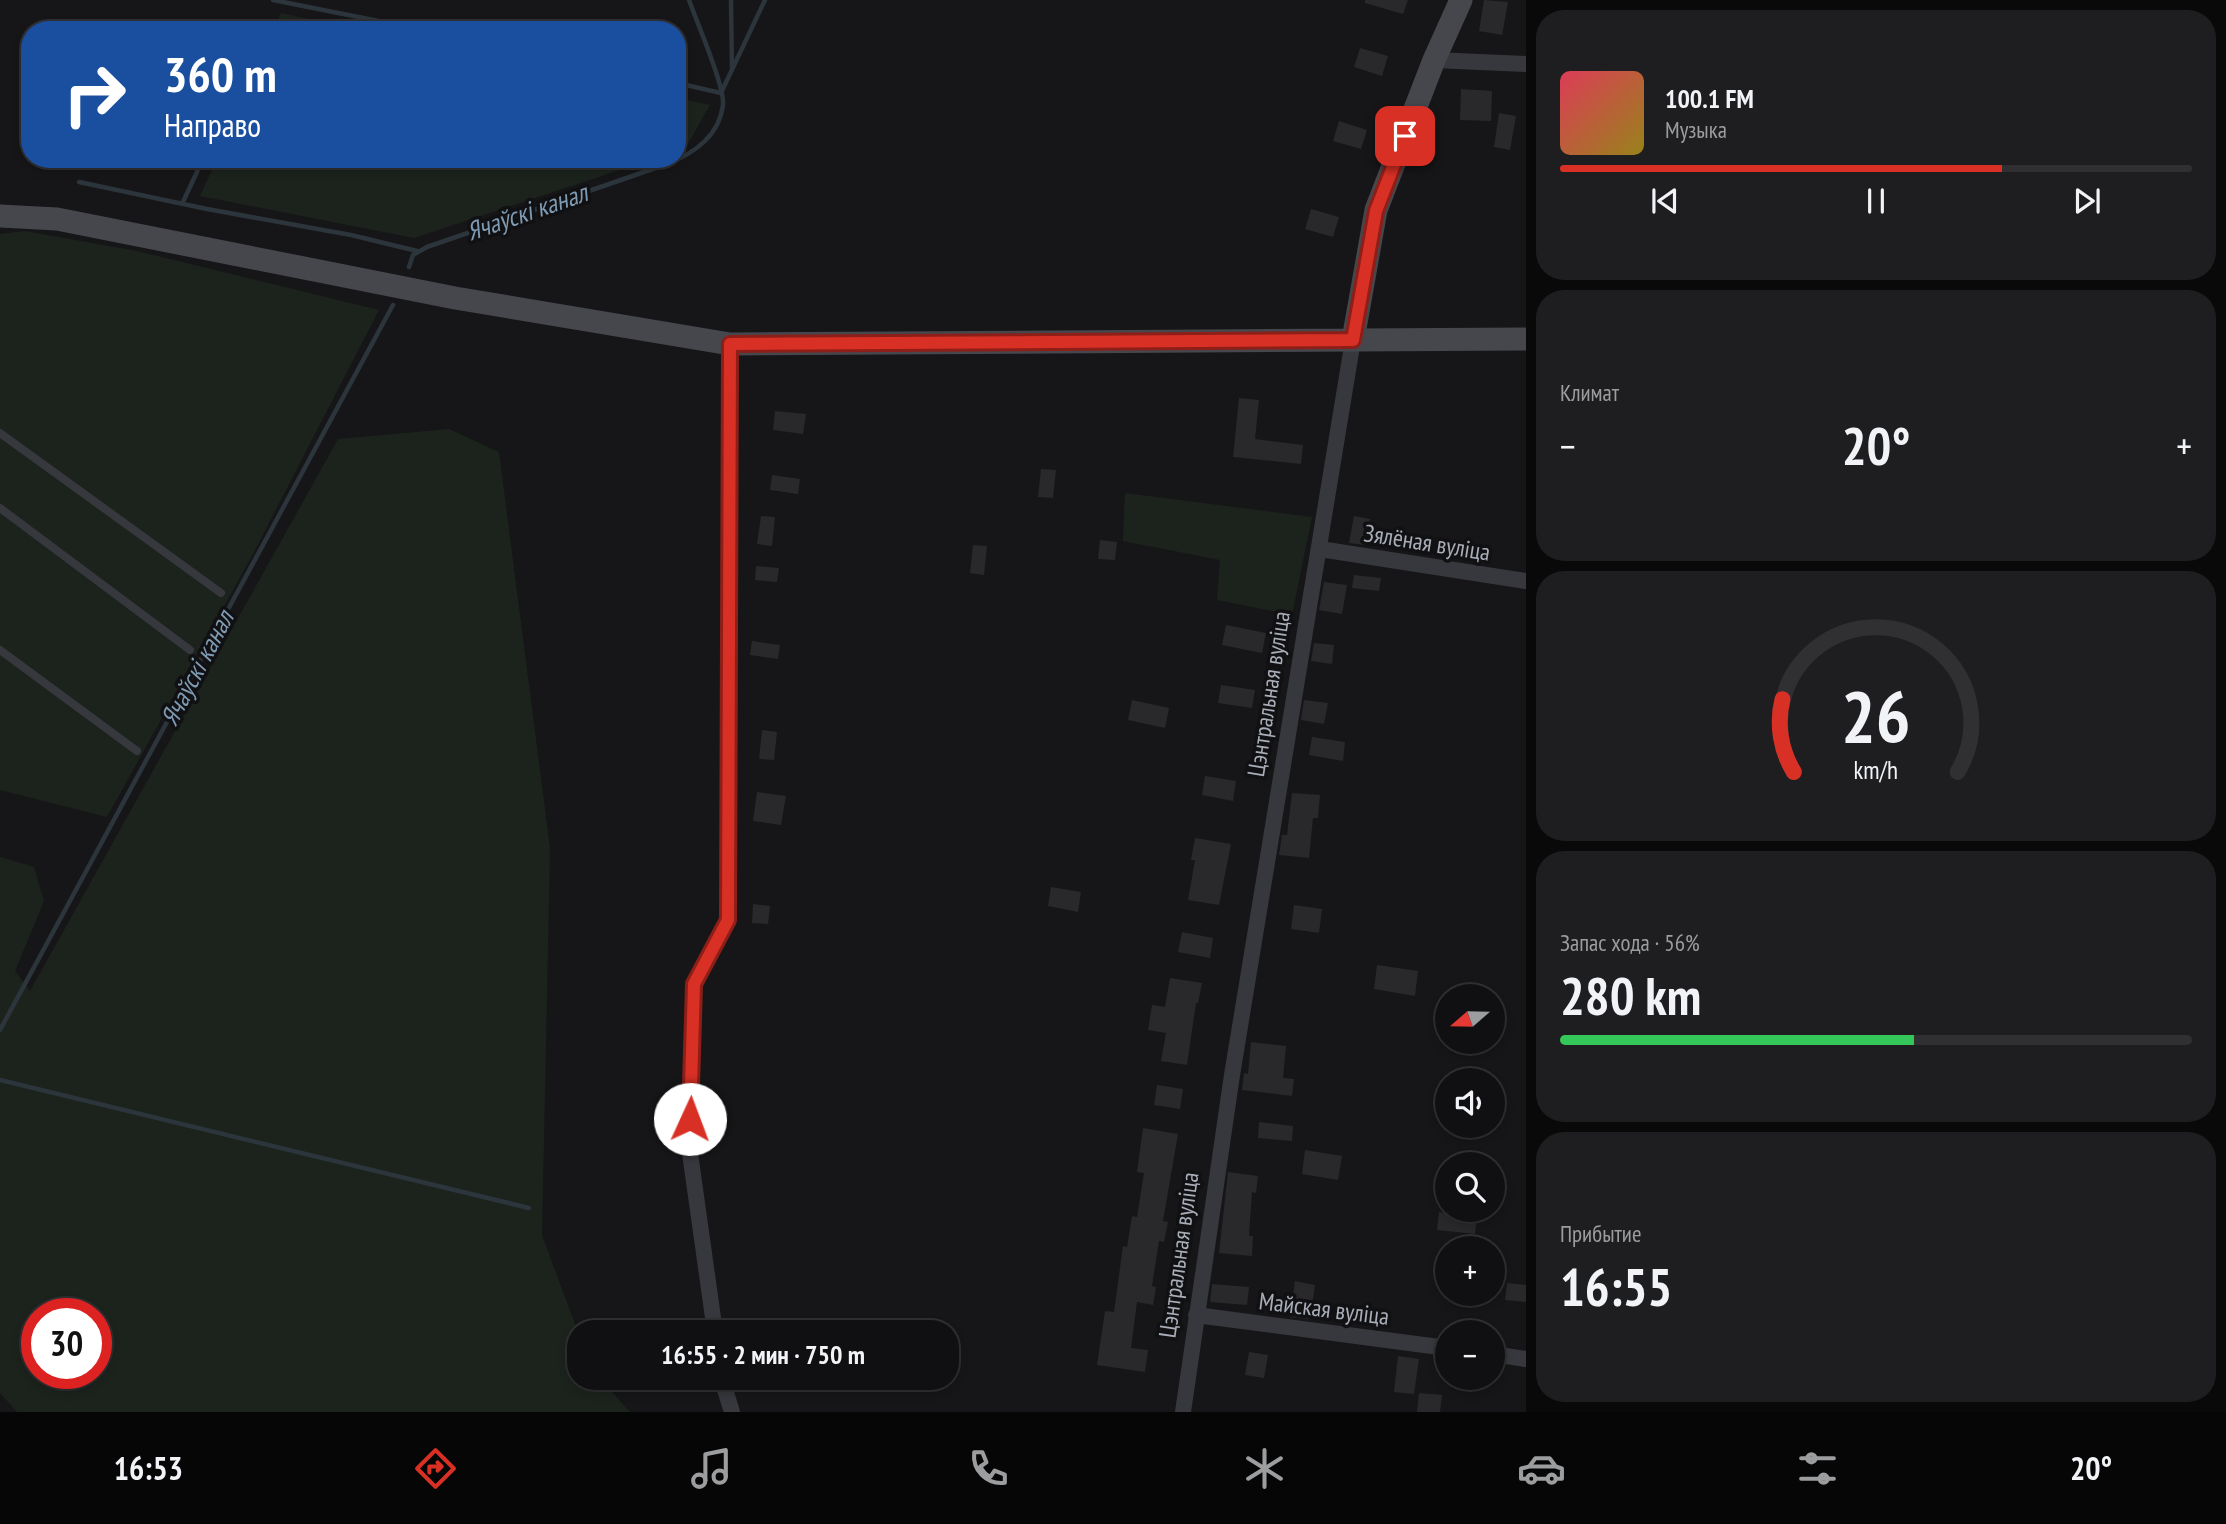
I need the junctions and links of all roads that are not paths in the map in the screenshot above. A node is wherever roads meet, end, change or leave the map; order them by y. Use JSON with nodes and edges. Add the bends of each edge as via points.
{"nodes":[{"id":1,"x":1461,"y":0,"type":"edge"},
{"id":2,"x":1434,"y":60,"type":"junction"},
{"id":3,"x":1526,"y":64,"type":"edge"},
{"id":4,"x":0,"y":216,"type":"edge"},
{"id":5,"x":1526,"y":339,"type":"edge"},
{"id":6,"x":1353,"y":340,"type":"junction"},
{"id":7,"x":730,"y":344,"type":"junction"},
{"id":8,"x":0,"y":433,"type":"edge"},
{"id":9,"x":0,"y":508,"type":"edge"},
{"id":10,"x":1320,"y":549,"type":"junction"},
{"id":11,"x":1526,"y":581,"type":"edge"},
{"id":12,"x":221,"y":593,"type":"dead end"},
{"id":13,"x":0,"y":650,"type":"edge"},
{"id":14,"x":190,"y":650,"type":"dead end"},
{"id":15,"x":136,"y":751,"type":"dead end"},
{"id":16,"x":1196,"y":1315,"type":"junction"},
{"id":17,"x":713,"y":1320,"type":"edge"},
{"id":18,"x":1435,"y":1346,"type":"edge"},
{"id":19,"x":1505,"y":1356,"type":"edge"},
{"id":20,"x":1526,"y":1359,"type":"edge"},
{"id":21,"x":725,"y":1390,"type":"edge"},
{"id":22,"x":732,"y":1412,"type":"edge"},
{"id":23,"x":1183,"y":1412,"type":"edge"}],
"edges":[{"from":1,"to":2,"type":"main road","name":"Цэнтральная вуліца"},
{"from":2,"to":3,"type":"street"},
{"from":2,"to":6,"type":"main road","name":"Цэнтральная вуліца","via":[[1376,211]]},
{"from":4,"to":7,"type":"main road","via":[[57,219],[455,298]]},
{"from":5,"to":6,"type":"main road"},
{"from":6,"to":7,"type":"main road"},
{"from":6,"to":10,"type":"street","name":"Цэнтральная вуліца"},
{"from":7,"to":17,"type":"street","via":[[728,920],[694,984],[689,1146]]},
{"from":8,"to":12,"type":"lane"},
{"from":9,"to":14,"type":"lane"},
{"from":10,"to":11,"type":"street","name":"Зялёная вуліца"},
{"from":10,"to":16,"type":"street","name":"Цэнтральная вуліца"},
{"from":13,"to":15,"type":"lane"},
{"from":16,"to":18,"type":"street","name":"Майская вуліца"},
{"from":16,"to":23,"type":"street","name":"Цэнтральная вуліца"},
{"from":19,"to":20,"type":"street"},
{"from":21,"to":22,"type":"street"}]}
